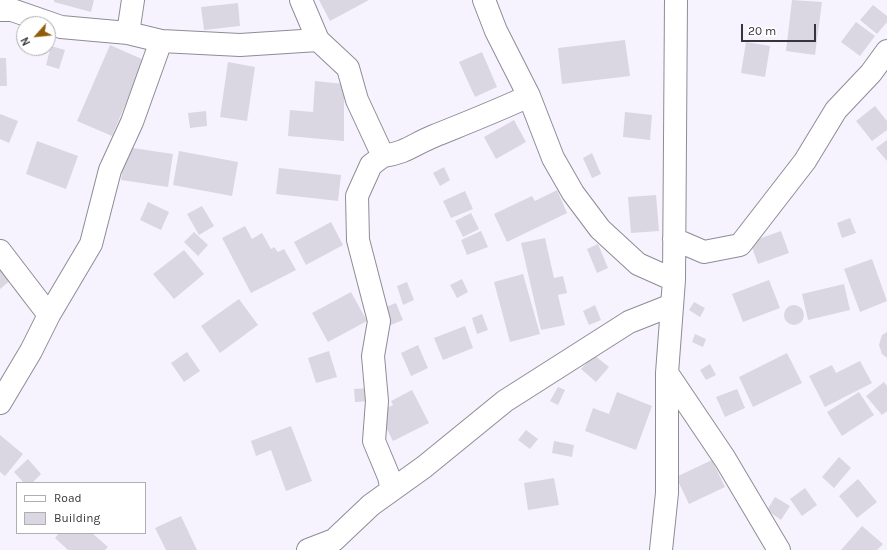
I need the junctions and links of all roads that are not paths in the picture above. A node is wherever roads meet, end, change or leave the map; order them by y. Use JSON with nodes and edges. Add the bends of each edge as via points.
{"nodes":[{"id":1,"x":133,"y":0,"type":"edge"},
{"id":2,"x":301,"y":0,"type":"edge"},
{"id":3,"x":484,"y":0,"type":"edge"},
{"id":4,"x":676,"y":0,"type":"edge"},
{"id":5,"x":8,"y":6,"type":"edge"},
{"id":6,"x":128,"y":33,"type":"junction"},
{"id":7,"x":318,"y":40,"type":"junction"},
{"id":8,"x":161,"y":41,"type":"junction"},
{"id":9,"x":887,"y":51,"type":"edge"},
{"id":10,"x":528,"y":96,"type":"junction"},
{"id":11,"x":383,"y":156,"type":"junction"},
{"id":12,"x":674,"y":239,"type":"junction"},
{"id":13,"x":0,"y":251,"type":"edge"},
{"id":14,"x":674,"y":280,"type":"junction"},
{"id":15,"x":672,"y":305,"type":"junction"},
{"id":16,"x":49,"y":315,"type":"junction"},
{"id":17,"x":668,"y":373,"type":"junction"},
{"id":18,"x":0,"y":403,"type":"edge"},
{"id":19,"x":392,"y":490,"type":"junction"},
{"id":20,"x":308,"y":550,"type":"edge"},
{"id":21,"x":661,"y":550,"type":"edge"},
{"id":22,"x":779,"y":550,"type":"edge"}],
"edges":[{"from":1,"to":6,"type":"street"},
{"from":2,"to":7,"type":"street"},
{"from":3,"to":10,"type":"street","via":[[496,31]]},
{"from":4,"to":12,"type":"street"},
{"from":5,"to":6,"type":"street","via":[[61,26]]},
{"from":6,"to":8,"type":"street"},
{"from":7,"to":8,"type":"street","via":[[240,45]]},
{"from":7,"to":11,"type":"street","via":[[348,68],[357,100]]},
{"from":8,"to":16,"type":"street","via":[[132,122],[110,170],[91,244]]},
{"from":9,"to":12,"type":"street","via":[[871,73],[836,110],[805,161],[740,245],[704,252]]},
{"from":10,"to":11,"type":"street","via":[[399,153]]},
{"from":10,"to":14,"type":"street","via":[[553,158],[573,193],[600,229],[638,264]]},
{"from":11,"to":19,"type":"street","via":[[371,165],[358,196],[358,240],[379,320],[373,356],[377,401],[374,441]]},
{"from":12,"to":14,"type":"street"},
{"from":13,"to":16,"type":"street"},
{"from":14,"to":15,"type":"street"},
{"from":15,"to":17,"type":"street"},
{"from":15,"to":19,"type":"street","via":[[629,322],[505,401]]},
{"from":16,"to":18,"type":"street"},
{"from":17,"to":21,"type":"street","via":[[667,493]]},
{"from":17,"to":22,"type":"street"},
{"from":19,"to":20,"type":"street","via":[[334,540]]}]}
